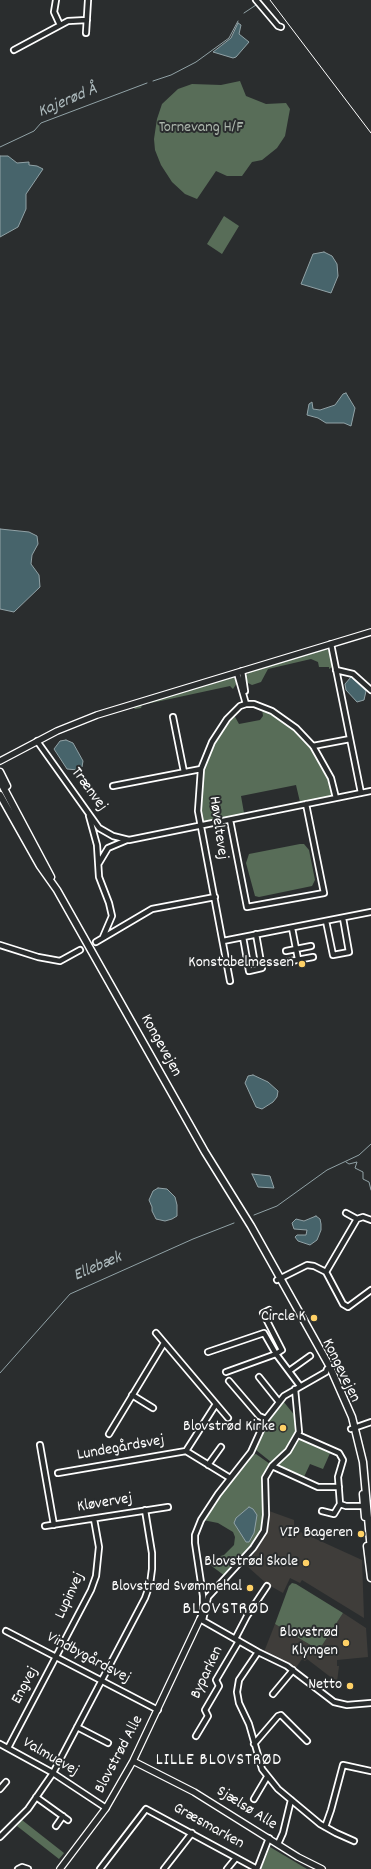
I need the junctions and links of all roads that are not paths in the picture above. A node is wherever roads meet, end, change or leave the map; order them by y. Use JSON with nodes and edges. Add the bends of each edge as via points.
{"nodes":[{"id":1,"x":56,"y":0,"type":"edge"},
{"id":2,"x":88,"y":0,"type":"edge"},
{"id":3,"x":256,"y":0,"type":"edge"},
{"id":4,"x":87,"y":20,"type":"junction"},
{"id":5,"x":60,"y":25,"type":"junction"},
{"id":6,"x":281,"y":27,"type":"dead end"},
{"id":7,"x":86,"y":33,"type":"dead end"},
{"id":8,"x":14,"y":50,"type":"dead end"},
{"id":9,"x":371,"y":632,"type":"edge"},
{"id":10,"x":331,"y":644,"type":"junction"},
{"id":11,"x":336,"y":670,"type":"junction"},
{"id":12,"x":240,"y":672,"type":"junction"},
{"id":13,"x":371,"y":690,"type":"edge"},
{"id":14,"x":246,"y":704,"type":"junction"},
{"id":15,"x":173,"y":717,"type":"dead end"},
{"id":16,"x":350,"y":739,"type":"junction"},
{"id":17,"x":37,"y":741,"type":"junction"},
{"id":18,"x":313,"y":746,"type":"junction"},
{"id":19,"x":0,"y":761,"type":"edge"},
{"id":20,"x":201,"y":769,"type":"junction"},
{"id":21,"x":0,"y":772,"type":"edge"},
{"id":22,"x":184,"y":772,"type":"junction"},
{"id":23,"x":0,"y":781,"type":"edge"},
{"id":24,"x":113,"y":786,"type":"dead end"},
{"id":25,"x":371,"y":791,"type":"edge"},
{"id":26,"x":362,"y":793,"type":"junction"},
{"id":27,"x":0,"y":795,"type":"edge"},
{"id":28,"x":336,"y":798,"type":"junction"},
{"id":29,"x":306,"y":804,"type":"junction"},
{"id":30,"x":88,"y":812,"type":"junction"},
{"id":31,"x":230,"y":820,"type":"junction"},
{"id":32,"x":200,"y":826,"type":"junction"},
{"id":33,"x":27,"y":829,"type":"junction"},
{"id":34,"x":129,"y":840,"type":"junction"},
{"id":35,"x":98,"y":865,"type":"junction"},
{"id":36,"x":56,"y":890,"type":"junction"},
{"id":37,"x":215,"y":897,"type":"junction"},
{"id":38,"x":371,"y":912,"type":"edge"},
{"id":39,"x":343,"y":918,"type":"junction"},
{"id":40,"x":326,"y":921,"type":"junction"},
{"id":41,"x":292,"y":928,"type":"junction"},
{"id":42,"x":256,"y":934,"type":"junction"},
{"id":43,"x":103,"y":937,"type":"junction"},
{"id":44,"x":243,"y":937,"type":"junction"},
{"id":45,"x":223,"y":941,"type":"junction"},
{"id":46,"x":96,"y":942,"type":"tunnel mouth"},
{"id":47,"x":0,"y":945,"type":"edge"},
{"id":48,"x":311,"y":946,"type":"dead end"},
{"id":49,"x":296,"y":949,"type":"junction"},
{"id":50,"x":80,"y":950,"type":"tunnel mouth"},
{"id":51,"x":286,"y":951,"type":"dead end"},
{"id":52,"x":313,"y":957,"type":"dead end"},
{"id":53,"x":298,"y":959,"type":"junction"},
{"id":54,"x":286,"y":962,"type":"dead end"},
{"id":55,"x":230,"y":981,"type":"dead end"},
{"id":56,"x":346,"y":1213,"type":"dead end"},
{"id":57,"x":357,"y":1219,"type":"junction"},
{"id":58,"x":371,"y":1220,"type":"edge"},
{"id":59,"x":326,"y":1272,"type":"junction"},
{"id":60,"x":278,"y":1279,"type":"junction"},
{"id":61,"x":371,"y":1290,"type":"edge"},
{"id":62,"x":269,"y":1310,"type":"dead end"},
{"id":63,"x":156,"y":1333,"type":"dead end"},
{"id":64,"x":164,"y":1343,"type":"junction"},
{"id":65,"x":208,"y":1352,"type":"dead end"},
{"id":66,"x":276,"y":1354,"type":"junction"},
{"id":67,"x":310,"y":1356,"type":"dead end"},
{"id":68,"x":327,"y":1369,"type":"junction"},
{"id":69,"x":289,"y":1371,"type":"junction"},
{"id":70,"x":226,"y":1372,"type":"dead end"},
{"id":71,"x":259,"y":1377,"type":"dead end"},
{"id":72,"x":229,"y":1381,"type":"dead end"},
{"id":73,"x":300,"y":1386,"type":"junction"},
{"id":74,"x":295,"y":1389,"type":"junction"},
{"id":75,"x":132,"y":1395,"type":"junction"},
{"id":76,"x":279,"y":1402,"type":"junction"},
{"id":77,"x":216,"y":1404,"type":"junction"},
{"id":78,"x":153,"y":1408,"type":"dead end"},
{"id":79,"x":228,"y":1418,"type":"dead end"},
{"id":80,"x":266,"y":1420,"type":"junction"},
{"id":81,"x":371,"y":1422,"type":"edge"},
{"id":82,"x":353,"y":1429,"type":"junction"},
{"id":83,"x":109,"y":1434,"type":"dead end"},
{"id":84,"x":298,"y":1435,"type":"junction"},
{"id":85,"x":40,"y":1445,"type":"dead end"},
{"id":86,"x":221,"y":1447,"type":"dead end"},
{"id":87,"x":186,"y":1451,"type":"junction"},
{"id":88,"x":208,"y":1465,"type":"junction"},
{"id":89,"x":272,"y":1466,"type":"junction"},
{"id":90,"x":58,"y":1473,"type":"dead end"},
{"id":91,"x":230,"y":1478,"type":"junction"},
{"id":92,"x":339,"y":1487,"type":"junction"},
{"id":93,"x":340,"y":1504,"type":"junction"},
{"id":94,"x":364,"y":1506,"type":"junction"},
{"id":95,"x":168,"y":1507,"type":"dead end"},
{"id":96,"x":145,"y":1510,"type":"junction"},
{"id":97,"x":322,"y":1512,"type":"dead end"},
{"id":98,"x":94,"y":1519,"type":"junction"},
{"id":99,"x":54,"y":1525,"type":"junction"},
{"id":100,"x":45,"y":1526,"type":"dead end"},
{"id":101,"x":371,"y":1551,"type":"edge"},
{"id":102,"x":371,"y":1578,"type":"edge"},
{"id":103,"x":267,"y":1586,"type":"dead end"},
{"id":104,"x":206,"y":1596,"type":"junction"},
{"id":105,"x":199,"y":1620,"type":"junction"},
{"id":106,"x":6,"y":1631,"type":"dead end"},
{"id":107,"x":237,"y":1640,"type":"junction"},
{"id":108,"x":258,"y":1652,"type":"junction"},
{"id":109,"x":56,"y":1657,"type":"junction"},
{"id":110,"x":293,"y":1670,"type":"junction"},
{"id":111,"x":101,"y":1681,"type":"junction"},
{"id":112,"x":273,"y":1694,"type":"dead end"},
{"id":113,"x":371,"y":1703,"type":"edge"},
{"id":114,"x":158,"y":1710,"type":"junction"},
{"id":115,"x":77,"y":1727,"type":"junction"},
{"id":116,"x":196,"y":1736,"type":"dead end"},
{"id":117,"x":307,"y":1741,"type":"dead end"},
{"id":118,"x":108,"y":1743,"type":"dead end"},
{"id":119,"x":0,"y":1744,"type":"edge"},
{"id":120,"x":254,"y":1744,"type":"junction"},
{"id":121,"x":8,"y":1748,"type":"junction"},
{"id":122,"x":134,"y":1761,"type":"junction"},
{"id":123,"x":371,"y":1771,"type":"edge"},
{"id":124,"x":53,"y":1772,"type":"junction"},
{"id":125,"x":267,"y":1777,"type":"junction"},
{"id":126,"x":6,"y":1782,"type":"dead end"},
{"id":127,"x":0,"y":1789,"type":"edge"},
{"id":128,"x":36,"y":1797,"type":"junction"},
{"id":129,"x":254,"y":1799,"type":"dead end"},
{"id":130,"x":291,"y":1800,"type":"junction"},
{"id":131,"x":106,"y":1808,"type":"junction"},
{"id":132,"x":63,"y":1816,"type":"junction"},
{"id":133,"x":68,"y":1820,"type":"dead end"},
{"id":134,"x":56,"y":1826,"type":"dead end"},
{"id":135,"x":325,"y":1827,"type":"junction"},
{"id":136,"x":192,"y":1833,"type":"junction"},
{"id":137,"x":0,"y":1837,"type":"edge"},
{"id":138,"x":269,"y":1838,"type":"junction"},
{"id":139,"x":354,"y":1841,"type":"dead end"},
{"id":140,"x":278,"y":1844,"type":"junction"},
{"id":141,"x":236,"y":1858,"type":"junction"},
{"id":142,"x":18,"y":1869,"type":"edge"},
{"id":143,"x":28,"y":1869,"type":"edge"},
{"id":144,"x":60,"y":1869,"type":"edge"},
{"id":145,"x":100,"y":1869,"type":"edge"},
{"id":146,"x":164,"y":1869,"type":"edge"},
{"id":147,"x":227,"y":1869,"type":"edge"},
{"id":148,"x":257,"y":1869,"type":"edge"},
{"id":149,"x":322,"y":1869,"type":"edge"}],
"edges":[{"from":1,"to":5,"type":"street","via":[[54,12]]},
{"from":2,"to":4,"type":"street"},
{"from":3,"to":6,"type":"street"},
{"from":4,"to":5,"type":"street","via":[[73,20]]},
{"from":4,"to":7,"type":"street"},
{"from":5,"to":8,"type":"street"},
{"from":9,"to":10,"type":"street"},
{"from":10,"to":11,"type":"street"},
{"from":10,"to":12,"type":"street"},
{"from":11,"to":13,"type":"street","via":[[354,674]]},
{"from":11,"to":16,"type":"street"},
{"from":12,"to":14,"type":"street"},
{"from":12,"to":17,"type":"street","via":[[97,715]]},
{"from":14,"to":18,"type":"street","via":[[259,705],[286,720]]},
{"from":14,"to":20,"type":"street","name":"Høveltevej","via":[[235,709],[219,729]]},
{"from":15,"to":22,"type":"street"},
{"from":16,"to":18,"type":"street"},
{"from":16,"to":26,"type":"street"},
{"from":17,"to":19,"type":"street"},
{"from":17,"to":30,"type":"street","name":"Trænvej"},
{"from":18,"to":28,"type":"street","via":[[331,778]]},
{"from":20,"to":22,"type":"street","name":"Trænvej"},
{"from":20,"to":32,"type":"street","name":"Høveltevej","via":[[198,799]]},
{"from":21,"to":33,"type":"main road"},
{"from":22,"to":24,"type":"street","name":"Trænvej"},
{"from":23,"to":33,"type":"main road","name":"Kongevejen"},
{"from":25,"to":26,"type":"street"},
{"from":26,"to":28,"type":"street"},
{"from":27,"to":36,"type":"main road","name":"Kongevejen"},
{"from":28,"to":29,"type":"street"},
{"from":29,"to":31,"type":"street"},
{"from":29,"to":31,"type":"street","via":[[324,893],[248,907]]},
{"from":30,"to":34,"type":"street","name":"Trænvej","via":[[99,828]]},
{"from":30,"to":35,"type":"street","via":[[97,845]]},
{"from":31,"to":32,"type":"street"},
{"from":32,"to":34,"type":"street"},
{"from":32,"to":37,"type":"street","name":"Høveltevej"},
{"from":33,"to":36,"type":"main road","name":"Kongevejen"},
{"from":34,"to":35,"type":"street","via":[[108,848]]},
{"from":35,"to":43,"type":"street","via":[[99,877],[112,916]]},
{"from":36,"to":60,"type":"main road","name":"Kongevejen"},
{"from":37,"to":43,"type":"street","via":[[152,910]]},
{"from":37,"to":45,"type":"street","name":"Høveltevej"},
{"from":38,"to":39,"type":"street"},
{"from":39,"to":40,"type":"street"},
{"from":39,"to":40,"type":"street","via":[[349,952],[333,955]]},
{"from":40,"to":41,"type":"street"},
{"from":41,"to":42,"type":"street"},
{"from":41,"to":49,"type":"street"},
{"from":42,"to":44,"type":"street"},
{"from":42,"to":44,"type":"street","via":[[262,968],[249,971]]},
{"from":43,"to":46,"type":"street"},
{"from":44,"to":45,"type":"street"},
{"from":45,"to":55,"type":"street","name":"Høveltevej"},
{"from":47,"to":50,"type":"street","via":[[60,961]]},
{"from":48,"to":49,"type":"street"},
{"from":49,"to":51,"type":"street"},
{"from":49,"to":53,"type":"street"},
{"from":52,"to":53,"type":"street"},
{"from":53,"to":54,"type":"street"},
{"from":56,"to":57,"type":"street"},
{"from":57,"to":58,"type":"street","via":[[363,1217]]},
{"from":57,"to":59,"type":"street"},
{"from":59,"to":60,"type":"street","via":[[307,1265]]},
{"from":59,"to":61,"type":"street","via":[[345,1306],[352,1306]]},
{"from":60,"to":68,"type":"main road","name":"Kongevejen"},
{"from":60,"to":82,"type":"main road","name":"Kongevejen","via":[[330,1367],[346,1401]]},
{"from":62,"to":66,"type":"street","via":[[263,1313],[282,1348]]},
{"from":63,"to":64,"type":"street"},
{"from":64,"to":75,"type":"street"},
{"from":64,"to":77,"type":"street"},
{"from":65,"to":66,"type":"street","via":[[262,1333]]},
{"from":66,"to":69,"type":"street"},
{"from":66,"to":70,"type":"street"},
{"from":67,"to":69,"type":"street"},
{"from":68,"to":73,"type":"street","via":[[326,1372]]},
{"from":68,"to":82,"type":"main road","name":"Kongevejen"},
{"from":69,"to":73,"type":"street"},
{"from":71,"to":76,"type":"street"},
{"from":72,"to":80,"type":"street","via":[[259,1416]]},
{"from":73,"to":74,"type":"street"},
{"from":74,"to":76,"type":"street"},
{"from":74,"to":84,"type":"street","via":[[299,1417]]},
{"from":75,"to":78,"type":"street"},
{"from":75,"to":83,"type":"street"},
{"from":76,"to":80,"type":"street"},
{"from":77,"to":79,"type":"street"},
{"from":77,"to":87,"type":"street"},
{"from":80,"to":91,"type":"street","via":[[252,1451]]},
{"from":81,"to":82,"type":"street"},
{"from":82,"to":94,"type":"main road","name":"Kongevejen"},
{"from":82,"to":101,"type":"main road","name":"Kongevejen","via":[[363,1462]]},
{"from":84,"to":89,"type":"street","via":[[288,1451]]},
{"from":84,"to":92,"type":"street","via":[[342,1456],[338,1476]]},
{"from":85,"to":99,"type":"street"},
{"from":86,"to":88,"type":"street"},
{"from":87,"to":88,"type":"street","name":"Lundegårdsvej"},
{"from":87,"to":90,"type":"street","name":"Lundegårdsvej"},
{"from":88,"to":91,"type":"street","name":"Lundegårdsvej"},
{"from":89,"to":92,"type":"street","via":[[318,1487]]},
{"from":89,"to":104,"type":"street","via":[[265,1478],[266,1523],[261,1537]]},
{"from":91,"to":104,"type":"street","via":[[201,1520],[196,1535],[196,1555]]},
{"from":92,"to":93,"type":"street"},
{"from":93,"to":94,"type":"street"},
{"from":93,"to":97,"type":"street","via":[[334,1514]]},
{"from":94,"to":102,"type":"main road","name":"Kongevejen"},
{"from":95,"to":96,"type":"street","name":"Kløvervej"},
{"from":96,"to":98,"type":"street","name":"Kløvervej"},
{"from":96,"to":111,"type":"street","via":[[152,1553],[150,1584]]},
{"from":98,"to":99,"type":"street","name":"Kløvervej"},
{"from":98,"to":109,"type":"street","name":"Lupinvej","via":[[99,1547],[96,1576]]},
{"from":99,"to":100,"type":"street","name":"Kløvervej"},
{"from":103,"to":107,"type":"street","via":[[247,1616]]},
{"from":104,"to":105,"type":"street"},
{"from":105,"to":107,"type":"street"},
{"from":105,"to":114,"type":"street","name":"Blovstrød Alle"},
{"from":106,"to":109,"type":"street","name":"Vindbygårdsvej"},
{"from":107,"to":108,"type":"street"},
{"from":107,"to":116,"type":"street","name":"Byparken","via":[[216,1680],[219,1686],[205,1710],[208,1716]]},
{"from":108,"to":110,"type":"street"},
{"from":108,"to":120,"type":"street","via":[[239,1680],[237,1692]]},
{"from":109,"to":111,"type":"street","name":"Vindbygårdsvej"},
{"from":109,"to":121,"type":"street","name":"Engvej"},
{"from":110,"to":112,"type":"street"},
{"from":110,"to":113,"type":"street","via":[[337,1704]]},
{"from":111,"to":114,"type":"street","name":"Vindbygårdsvej"},
{"from":111,"to":115,"type":"street"},
{"from":114,"to":122,"type":"street","name":"Blovstrød Alle"},
{"from":115,"to":118,"type":"street"},
{"from":115,"to":124,"type":"street"},
{"from":117,"to":120,"type":"street","via":[[281,1715]]},
{"from":119,"to":121,"type":"street","name":"Valmuevej"},
{"from":120,"to":125,"type":"street","via":[[258,1760]]},
{"from":121,"to":124,"type":"street","name":"Valmuevej"},
{"from":122,"to":131,"type":"street","name":"Blovstrød Alle"},
{"from":122,"to":138,"type":"street","name":"Sjælsø Alle","via":[[194,1792]]},
{"from":123,"to":135,"type":"street","via":[[342,1765]]},
{"from":124,"to":128,"type":"street"},
{"from":124,"to":131,"type":"street","name":"Valmuevej"},
{"from":125,"to":129,"type":"street"},
{"from":125,"to":130,"type":"street"},
{"from":126,"to":127,"type":"street"},
{"from":128,"to":132,"type":"street"},
{"from":128,"to":137,"type":"street","via":[[18,1820]]},
{"from":130,"to":135,"type":"street"},
{"from":130,"to":140,"type":"street","via":[[284,1833]]},
{"from":131,"to":144,"type":"street","name":"Blovstrød Alle"},
{"from":132,"to":133,"type":"street"},
{"from":132,"to":134,"type":"street"},
{"from":135,"to":139,"type":"street"},
{"from":136,"to":141,"type":"street","name":"Græsmarken"},
{"from":136,"to":145,"type":"street","name":"Græsmarken","via":[[146,1808]]},
{"from":136,"to":146,"type":"street"},
{"from":138,"to":140,"type":"street","name":"Sjælsø Alle"},
{"from":138,"to":148,"type":"street"},
{"from":140,"to":149,"type":"street","name":"Sjælsø Alle"},
{"from":141,"to":147,"type":"street"},
{"from":141,"to":148,"type":"street","name":"Græsmarken"},
{"from":142,"to":143,"type":"street"}]}
